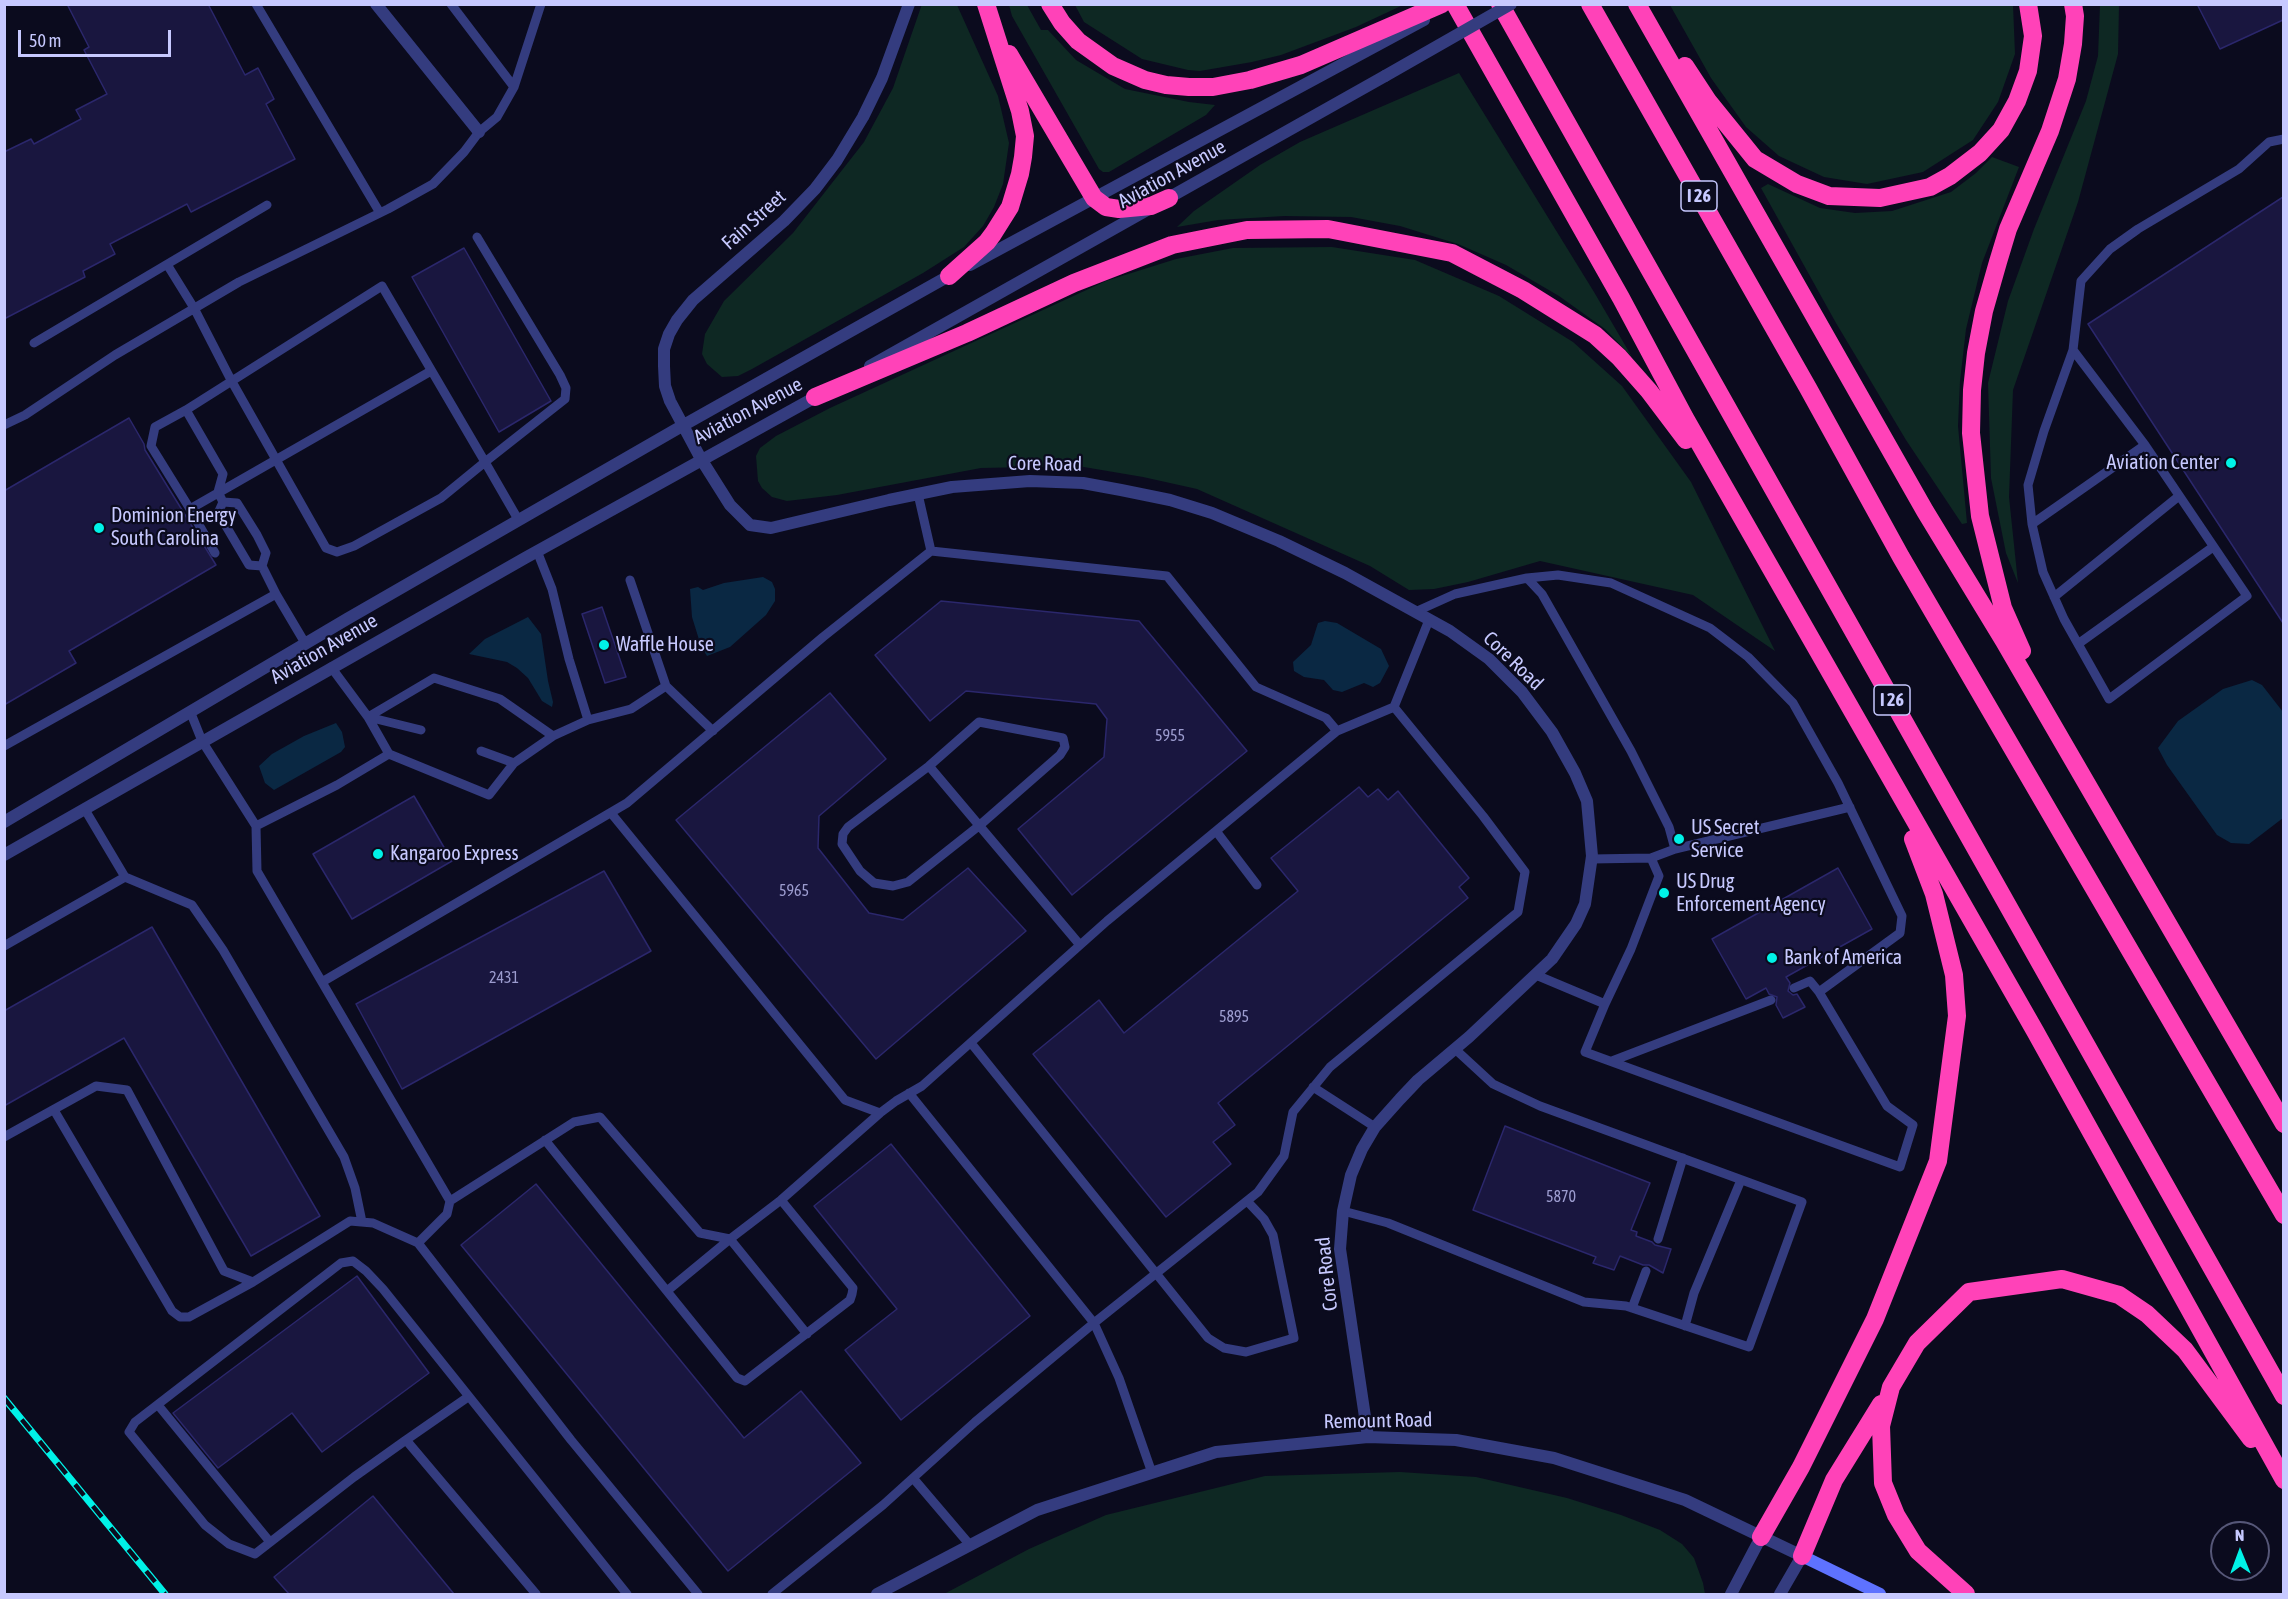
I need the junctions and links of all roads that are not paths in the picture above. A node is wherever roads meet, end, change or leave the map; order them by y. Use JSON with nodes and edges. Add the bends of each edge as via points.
{"nodes":[{"id":1,"x":256,"y":4,"type":"edge"},
{"id":2,"x":376,"y":4,"type":"edge"},
{"id":3,"x":451,"y":4,"type":"edge"},
{"id":4,"x":541,"y":4,"type":"edge"},
{"id":5,"x":909,"y":4,"type":"edge"},
{"id":6,"x":986,"y":4,"type":"edge"},
{"id":7,"x":1050,"y":4,"type":"edge"},
{"id":8,"x":1442,"y":4,"type":"edge"},
{"id":9,"x":1453,"y":4,"type":"edge"},
{"id":10,"x":1500,"y":4,"type":"edge"},
{"id":11,"x":1511,"y":4,"type":"edge"},
{"id":12,"x":1590,"y":4,"type":"edge"},
{"id":13,"x":1637,"y":4,"type":"edge"},
{"id":14,"x":1643,"y":4,"type":"edge"},
{"id":15,"x":2028,"y":4,"type":"edge"},
{"id":16,"x":2073,"y":4,"type":"edge"},
{"id":17,"x":995,"y":33,"type":"junction"},
{"id":18,"x":1367,"y":44,"type":"junction"},
{"id":19,"x":514,"y":87,"type":"junction"},
{"id":20,"x":479,"y":132,"type":"junction"},
{"id":21,"x":2283,"y":139,"type":"edge"},
{"id":22,"x":1094,"y":198,"type":"junction"},
{"id":23,"x":1169,"y":198,"type":"junction"},
{"id":24,"x":267,"y":205,"type":"dead end"},
{"id":25,"x":380,"y":213,"type":"junction"},
{"id":26,"x":477,"y":237,"type":"dead end"},
{"id":27,"x":168,"y":266,"type":"junction"},
{"id":28,"x":949,"y":276,"type":"junction"},
{"id":29,"x":194,"y":308,"type":"junction"},
{"id":30,"x":34,"y":343,"type":"dead end"},
{"id":31,"x":2073,"y":350,"type":"junction"},
{"id":32,"x":431,"y":371,"type":"junction"},
{"id":33,"x":231,"y":380,"type":"junction"},
{"id":34,"x":815,"y":397,"type":"junction"},
{"id":35,"x":186,"y":410,"type":"junction"},
{"id":36,"x":4,"y":425,"type":"edge"},
{"id":37,"x":682,"y":426,"type":"junction"},
{"id":38,"x":2145,"y":445,"type":"junction"},
{"id":39,"x":276,"y":459,"type":"junction"},
{"id":40,"x":700,"y":459,"type":"junction"},
{"id":41,"x":485,"y":462,"type":"junction"},
{"id":42,"x":218,"y":492,"type":"junction"},
{"id":43,"x":918,"y":494,"type":"junction"},
{"id":44,"x":2180,"y":496,"type":"junction"},
{"id":45,"x":223,"y":502,"type":"junction"},
{"id":46,"x":190,"y":509,"type":"junction"},
{"id":47,"x":519,"y":520,"type":"junction"},
{"id":48,"x":2032,"y":524,"type":"junction"},
{"id":49,"x":1759,"y":546,"type":"junction"},
{"id":50,"x":2213,"y":546,"type":"junction"},
{"id":51,"x":537,"y":551,"type":"junction"},
{"id":52,"x":931,"y":551,"type":"junction"},
{"id":53,"x":215,"y":553,"type":"dead end"},
{"id":54,"x":262,"y":566,"type":"junction"},
{"id":55,"x":1527,"y":578,"type":"junction"},
{"id":56,"x":630,"y":580,"type":"dead end"},
{"id":57,"x":276,"y":594,"type":"junction"},
{"id":58,"x":2054,"y":597,"type":"junction"},
{"id":59,"x":1415,"y":612,"type":"junction"},
{"id":60,"x":1429,"y":620,"type":"junction"},
{"id":61,"x":305,"y":643,"type":"junction"},
{"id":62,"x":2078,"y":644,"type":"junction"},
{"id":63,"x":331,"y":667,"type":"junction"},
{"id":64,"x":666,"y":686,"type":"junction"},
{"id":65,"x":1394,"y":707,"type":"junction"},
{"id":66,"x":1850,"y":707,"type":"junction"},
{"id":67,"x":190,"y":711,"type":"junction"},
{"id":68,"x":368,"y":717,"type":"junction"},
{"id":69,"x":588,"y":720,"type":"junction"},
{"id":70,"x":421,"y":730,"type":"dead end"},
{"id":71,"x":713,"y":731,"type":"junction"},
{"id":72,"x":1337,"y":731,"type":"junction"},
{"id":73,"x":554,"y":736,"type":"junction"},
{"id":74,"x":202,"y":741,"type":"junction"},
{"id":75,"x":4,"y":746,"type":"edge"},
{"id":76,"x":481,"y":751,"type":"dead end"},
{"id":77,"x":389,"y":754,"type":"junction"},
{"id":78,"x":514,"y":763,"type":"junction"},
{"id":79,"x":928,"y":766,"type":"junction"},
{"id":80,"x":2095,"y":798,"type":"junction"},
{"id":81,"x":1850,"y":807,"type":"junction"},
{"id":82,"x":84,"y":808,"type":"junction"},
{"id":83,"x":611,"y":813,"type":"junction"},
{"id":84,"x":4,"y":822,"type":"edge"},
{"id":85,"x":980,"y":825,"type":"junction"},
{"id":86,"x":256,"y":826,"type":"junction"},
{"id":87,"x":1216,"y":831,"type":"junction"},
{"id":88,"x":1675,"y":849,"type":"junction"},
{"id":89,"x":4,"y":855,"type":"edge"},
{"id":90,"x":1652,"y":858,"type":"junction"},
{"id":91,"x":1592,"y":859,"type":"junction"},
{"id":92,"x":125,"y":877,"type":"junction"},
{"id":93,"x":1257,"y":885,"type":"dead end"},
{"id":94,"x":1080,"y":945,"type":"junction"},
{"id":95,"x":4,"y":946,"type":"edge"},
{"id":96,"x":1536,"y":975,"type":"junction"},
{"id":97,"x":322,"y":982,"type":"junction"},
{"id":98,"x":1794,"y":988,"type":"dead end"},
{"id":99,"x":1819,"y":992,"type":"junction"},
{"id":100,"x":1771,"y":1000,"type":"dead end"},
{"id":101,"x":1605,"y":1004,"type":"junction"},
{"id":102,"x":971,"y":1043,"type":"junction"},
{"id":103,"x":1455,"y":1049,"type":"junction"},
{"id":104,"x":1612,"y":1061,"type":"junction"},
{"id":105,"x":1313,"y":1088,"type":"junction"},
{"id":106,"x":909,"y":1094,"type":"junction"},
{"id":107,"x":54,"y":1110,"type":"junction"},
{"id":108,"x":880,"y":1113,"type":"junction"},
{"id":109,"x":2283,"y":1124,"type":"edge"},
{"id":110,"x":1375,"y":1127,"type":"junction"},
{"id":111,"x":4,"y":1137,"type":"edge"},
{"id":112,"x":545,"y":1140,"type":"junction"},
{"id":113,"x":1683,"y":1158,"type":"junction"},
{"id":114,"x":1741,"y":1180,"type":"junction"},
{"id":115,"x":781,"y":1200,"type":"junction"},
{"id":116,"x":450,"y":1201,"type":"junction"},
{"id":117,"x":1247,"y":1201,"type":"junction"},
{"id":118,"x":1343,"y":1211,"type":"junction"},
{"id":119,"x":2283,"y":1215,"type":"edge"},
{"id":120,"x":362,"y":1222,"type":"junction"},
{"id":121,"x":730,"y":1239,"type":"junction"},
{"id":122,"x":1658,"y":1239,"type":"dead end"},
{"id":123,"x":418,"y":1243,"type":"junction"},
{"id":124,"x":1646,"y":1271,"type":"dead end"},
{"id":125,"x":1157,"y":1273,"type":"junction"},
{"id":126,"x":253,"y":1282,"type":"junction"},
{"id":127,"x":667,"y":1291,"type":"junction"},
{"id":128,"x":1632,"y":1308,"type":"junction"},
{"id":129,"x":1094,"y":1323,"type":"junction"},
{"id":130,"x":1685,"y":1326,"type":"junction"},
{"id":131,"x":807,"y":1334,"type":"junction"},
{"id":132,"x":1892,"y":1387,"type":"junction"},
{"id":133,"x":2283,"y":1396,"type":"edge"},
{"id":134,"x":468,"y":1397,"type":"junction"},
{"id":135,"x":158,"y":1405,"type":"junction"},
{"id":136,"x":1368,"y":1437,"type":"junction"},
{"id":137,"x":406,"y":1440,"type":"junction"},
{"id":138,"x":1152,"y":1473,"type":"junction"},
{"id":139,"x":913,"y":1478,"type":"junction"},
{"id":140,"x":2283,"y":1480,"type":"edge"},
{"id":141,"x":2283,"y":1485,"type":"edge"},
{"id":142,"x":1761,"y":1537,"type":"junction"},
{"id":143,"x":270,"y":1542,"type":"junction"},
{"id":144,"x":970,"y":1545,"type":"junction"},
{"id":145,"x":1802,"y":1556,"type":"junction"},
{"id":146,"x":536,"y":1594,"type":"edge"},
{"id":147,"x":627,"y":1594,"type":"edge"},
{"id":148,"x":698,"y":1594,"type":"edge"},
{"id":149,"x":772,"y":1594,"type":"edge"},
{"id":150,"x":877,"y":1594,"type":"edge"},
{"id":151,"x":1731,"y":1594,"type":"edge"},
{"id":152,"x":1780,"y":1594,"type":"edge"},
{"id":153,"x":1880,"y":1594,"type":"edge"},
{"id":154,"x":1965,"y":1594,"type":"edge"}],
"edges":[{"from":1,"to":25,"type":"lane"},
{"from":2,"to":20,"type":"street"},
{"from":3,"to":19,"type":"lane"},
{"from":4,"to":19,"type":"lane"},
{"from":5,"to":37,"type":"street","name":"Fain Street","via":[[882,78],[837,160],[784,221],[693,300],[669,334],[664,350],[665,386]]},
{"from":6,"to":17,"type":"highway"},
{"from":7,"to":18,"type":"highway","via":[[1078,41],[1113,66],[1166,85],[1213,87],[1250,80]]},
{"from":8,"to":18,"type":"highway"},
{"from":9,"to":18,"type":"street","name":"Aviation Avenue"},
{"from":9,"to":49,"type":"highway"},
{"from":10,"to":133,"type":"highway","number":"I 26"},
{"from":11,"to":23,"type":"street","name":"Aviation Avenue","bridge":true},
{"from":12,"to":119,"type":"highway","number":"I 26","via":[[1901,557]]},
{"from":13,"to":80,"type":"highway","via":[[1919,500]]},
{"from":14,"to":15,"type":"highway","via":[[1708,101],[1755,159],[1797,184],[1829,196],[1858,199],[1930,187],[1980,153],[2001,130],[2028,71],[2033,36]]},
{"from":16,"to":80,"type":"highway","via":[[2067,79],[2050,131],[2008,229],[1984,311],[1976,353],[1971,433],[1980,516],[2003,608]]},
{"from":17,"to":22,"type":"highway"},
{"from":17,"to":28,"type":"highway","via":[[1025,136],[1020,174],[1010,207],[993,234]]},
{"from":18,"to":22,"type":"street","name":"Aviation Avenue"},
{"from":19,"to":20,"type":"lane","via":[[497,117]]},
{"from":20,"to":25,"type":"lane","via":[[433,184]]},
{"from":21,"to":31,"type":"lane","via":[[2269,142],[2239,169],[2109,249],[2081,281]]},
{"from":22,"to":23,"type":"highway","via":[[1106,207],[1119,209],[1151,206]]},
{"from":22,"to":28,"type":"street","name":"Aviation Avenue"},
{"from":23,"to":34,"type":"street","name":"Aviation Avenue"},
{"from":24,"to":27,"type":"lane"},
{"from":25,"to":29,"type":"lane"},
{"from":26,"to":41,"type":"lane","via":[[566,388],[565,399]]},
{"from":27,"to":29,"type":"lane"},
{"from":27,"to":30,"type":"lane"},
{"from":28,"to":37,"type":"street","name":"Aviation Avenue"},
{"from":29,"to":33,"type":"lane"},
{"from":29,"to":36,"type":"lane"},
{"from":31,"to":38,"type":"lane"},
{"from":31,"to":48,"type":"lane","via":[[2028,485]]},
{"from":32,"to":33,"type":"lane","via":[[382,285]]},
{"from":32,"to":39,"type":"lane"},
{"from":32,"to":41,"type":"lane"},
{"from":33,"to":35,"type":"lane"},
{"from":33,"to":39,"type":"lane"},
{"from":34,"to":40,"type":"street","name":"Aviation Avenue"},
{"from":34,"to":49,"type":"highway","via":[[1083,279],[1172,245],[1247,230],[1328,229],[1452,252],[1595,335],[1649,391],[1719,484]]},
{"from":35,"to":42,"type":"lane","via":[[223,474]]},
{"from":35,"to":46,"type":"lane","via":[[155,427],[151,446]]},
{"from":37,"to":40,"type":"street","name":"Fain Street"},
{"from":37,"to":47,"type":"street","name":"Aviation Avenue"},
{"from":38,"to":44,"type":"lane"},
{"from":38,"to":48,"type":"lane"},
{"from":39,"to":41,"type":"lane","via":[[326,548],[337,552],[441,498]]},
{"from":39,"to":42,"type":"lane"},
{"from":40,"to":43,"type":"street","name":"Core Road","via":[[730,505],[750,525],[760,528],[788,526]]},
{"from":40,"to":51,"type":"street","name":"Aviation Avenue"},
{"from":41,"to":47,"type":"lane"},
{"from":42,"to":45,"type":"lane"},
{"from":42,"to":46,"type":"lane"},
{"from":43,"to":52,"type":"lane"},
{"from":43,"to":59,"type":"street","name":"Core Road","via":[[1030,481],[1083,483],[1170,500],[1279,541]]},
{"from":44,"to":50,"type":"lane"},
{"from":44,"to":58,"type":"lane"},
{"from":45,"to":54,"type":"lane","via":[[219,511],[237,547],[249,565]]},
{"from":45,"to":54,"type":"lane","via":[[237,503],[252,527],[266,553]]},
{"from":46,"to":53,"type":"lane"},
{"from":47,"to":61,"type":"street","name":"Aviation Avenue"},
{"from":48,"to":58,"type":"lane","via":[[2043,572]]},
{"from":49,"to":66,"type":"highway"},
{"from":50,"to":62,"type":"lane"},
{"from":50,"to":62,"type":"lane","via":[[2247,596],[2109,699]]},
{"from":51,"to":63,"type":"street","name":"Aviation Avenue"},
{"from":51,"to":69,"type":"lane","via":[[552,589],[568,659]]},
{"from":52,"to":71,"type":"lane"},
{"from":52,"to":72,"type":"lane","via":[[1167,576],[1256,687],[1326,717]]},
{"from":54,"to":57,"type":"lane"},
{"from":55,"to":59,"type":"lane","via":[[1455,594]]},
{"from":55,"to":81,"type":"lane","via":[[1558,575],[1611,583],[1710,628],[1748,657],[1793,703]]},
{"from":55,"to":88,"type":"lane","via":[[1542,594],[1631,751],[1669,827]]},
{"from":56,"to":64,"type":"lane"},
{"from":57,"to":61,"type":"lane"},
{"from":57,"to":75,"type":"lane"},
{"from":58,"to":62,"type":"lane"},
{"from":59,"to":60,"type":"street","name":"Core Road"},
{"from":60,"to":65,"type":"lane"},
{"from":60,"to":91,"type":"street","name":"Core Road","via":[[1489,659],[1522,692],[1552,732],[1587,801]]},
{"from":61,"to":67,"type":"street","name":"Aviation Avenue"},
{"from":63,"to":68,"type":"lane"},
{"from":63,"to":74,"type":"street","name":"Aviation Avenue"},
{"from":64,"to":69,"type":"lane","via":[[631,708]]},
{"from":64,"to":71,"type":"lane"},
{"from":65,"to":72,"type":"lane"},
{"from":65,"to":105,"type":"lane","via":[[1525,872],[1518,912],[1330,1067]]},
{"from":66,"to":140,"type":"highway","via":[[2035,1031]]},
{"from":66,"to":142,"type":"highway","via":[[1919,852],[1934,894],[1954,975],[1957,1016],[1938,1161],[1875,1319],[1801,1467]]},
{"from":67,"to":74,"type":"lane"},
{"from":67,"to":84,"type":"street","name":"Aviation Avenue"},
{"from":68,"to":70,"type":"lane"},
{"from":68,"to":73,"type":"lane","via":[[434,678],[500,699]]},
{"from":68,"to":77,"type":"lane"},
{"from":69,"to":73,"type":"lane"},
{"from":71,"to":83,"type":"lane"},
{"from":72,"to":87,"type":"lane"},
{"from":73,"to":78,"type":"lane"},
{"from":74,"to":82,"type":"street","name":"Aviation Avenue"},
{"from":74,"to":86,"type":"lane"},
{"from":76,"to":78,"type":"lane"},
{"from":77,"to":78,"type":"lane","via":[[489,795]]},
{"from":77,"to":86,"type":"lane"},
{"from":79,"to":85,"type":"lane"},
{"from":79,"to":85,"type":"lane","via":[[979,722],[1063,738],[1065,747],[1060,755]]},
{"from":79,"to":85,"type":"lane","via":[[843,834],[843,844],[860,871],[874,883],[893,886],[908,882]]},
{"from":80,"to":109,"type":"highway"},
{"from":81,"to":88,"type":"lane"},
{"from":81,"to":99,"type":"lane","via":[[1902,915],[1900,933]]},
{"from":82,"to":89,"type":"street","name":"Aviation Avenue"},
{"from":82,"to":92,"type":"lane"},
{"from":83,"to":97,"type":"lane"},
{"from":83,"to":108,"type":"lane","via":[[845,1100]]},
{"from":85,"to":94,"type":"lane"},
{"from":86,"to":97,"type":"lane","via":[[257,871]]},
{"from":87,"to":93,"type":"lane"},
{"from":87,"to":94,"type":"lane"},
{"from":88,"to":90,"type":"lane"},
{"from":90,"to":91,"type":"lane"},
{"from":90,"to":101,"type":"lane","via":[[1659,876]]},
{"from":91,"to":96,"type":"street","name":"Core Road","via":[[1585,904],[1576,924]]},
{"from":92,"to":95,"type":"lane"},
{"from":92,"to":120,"type":"lane","via":[[192,905],[223,950],[344,1156]]},
{"from":94,"to":102,"type":"lane"},
{"from":96,"to":101,"type":"lane"},
{"from":96,"to":103,"type":"street","name":"Core Road"},
{"from":97,"to":116,"type":"lane"},
{"from":98,"to":99,"type":"lane","via":[[1810,981]]},
{"from":99,"to":104,"type":"lane","via":[[1887,1106],[1913,1125],[1900,1167]]},
{"from":100,"to":104,"type":"lane"},
{"from":101,"to":104,"type":"lane","via":[[1585,1052]]},
{"from":102,"to":106,"type":"lane"},
{"from":102,"to":125,"type":"lane"},
{"from":103,"to":110,"type":"street","name":"Core Road","via":[[1418,1080]]},
{"from":103,"to":113,"type":"lane","via":[[1493,1084],[1540,1106]]},
{"from":105,"to":110,"type":"lane"},
{"from":105,"to":117,"type":"lane","via":[[1293,1112],[1284,1156]]},
{"from":106,"to":108,"type":"lane"},
{"from":106,"to":129,"type":"lane"},
{"from":107,"to":111,"type":"lane"},
{"from":107,"to":126,"type":"lane","via":[[96,1086],[127,1090],[224,1271]]},
{"from":107,"to":126,"type":"lane","via":[[172,1311],[189,1317]]},
{"from":108,"to":115,"type":"lane"},
{"from":110,"to":118,"type":"street","name":"Core Road","via":[[1352,1175]]},
{"from":112,"to":116,"type":"lane"},
{"from":112,"to":121,"type":"lane","via":[[574,1122],[600,1117],[700,1233]]},
{"from":112,"to":127,"type":"lane"},
{"from":113,"to":114,"type":"lane"},
{"from":113,"to":122,"type":"lane"},
{"from":114,"to":130,"type":"lane","via":[[1694,1293]]},
{"from":114,"to":130,"type":"lane","via":[[1802,1202],[1749,1347]]},
{"from":115,"to":121,"type":"lane"},
{"from":115,"to":131,"type":"lane","via":[[853,1288],[850,1300]]},
{"from":116,"to":123,"type":"lane","via":[[447,1214]]},
{"from":117,"to":125,"type":"lane"},
{"from":117,"to":125,"type":"lane","via":[[1264,1219],[1272,1235],[1294,1338],[1246,1352],[1224,1348],[1208,1338]]},
{"from":118,"to":128,"type":"lane","via":[[1388,1223],[1584,1302]]},
{"from":118,"to":136,"type":"street","name":"Core Road","via":[[1340,1249]]},
{"from":120,"to":123,"type":"lane"},
{"from":120,"to":126,"type":"lane","via":[[350,1221]]},
{"from":121,"to":127,"type":"lane"},
{"from":121,"to":131,"type":"lane"},
{"from":123,"to":148,"type":"lane","via":[[571,1440]]},
{"from":124,"to":128,"type":"lane"},
{"from":125,"to":129,"type":"lane"},
{"from":127,"to":131,"type":"lane","via":[[737,1378],[745,1382]]},
{"from":128,"to":130,"type":"lane"},
{"from":129,"to":138,"type":"lane","via":[[1119,1378]]},
{"from":129,"to":139,"type":"lane"},
{"from":132,"to":141,"type":"highway","via":[[1917,1343],[1969,1292],[2062,1279],[2119,1295],[2164,1329],[2185,1350]]},
{"from":132,"to":145,"type":"highway","via":[[1834,1480]]},
{"from":132,"to":154,"type":"highway","via":[[1881,1426],[1883,1483],[1896,1515],[1918,1551]]},
{"from":134,"to":135,"type":"lane","via":[[383,1288],[353,1261],[341,1263]]},
{"from":134,"to":137,"type":"lane"},
{"from":134,"to":147,"type":"lane"},
{"from":135,"to":143,"type":"lane"},
{"from":135,"to":143,"type":"lane","via":[[135,1422],[129,1432],[136,1441],[205,1525],[229,1544],[255,1554]]},
{"from":136,"to":138,"type":"street","name":"Remount Road","via":[[1216,1452]]},
{"from":136,"to":142,"type":"street","name":"Remount Road","via":[[1456,1440],[1554,1458],[1685,1500]]},
{"from":137,"to":143,"type":"lane"},
{"from":137,"to":146,"type":"lane"},
{"from":138,"to":144,"type":"street","name":"Remount Road","via":[[1037,1510]]},
{"from":139,"to":144,"type":"lane"},
{"from":139,"to":149,"type":"lane"},
{"from":142,"to":145,"type":"street","name":"Remount Road"},
{"from":142,"to":151,"type":"street"},
{"from":144,"to":150,"type":"street","name":"Remount Road"},
{"from":145,"to":152,"type":"street"},
{"from":145,"to":153,"type":"main road","name":"Remount Road"}]}
